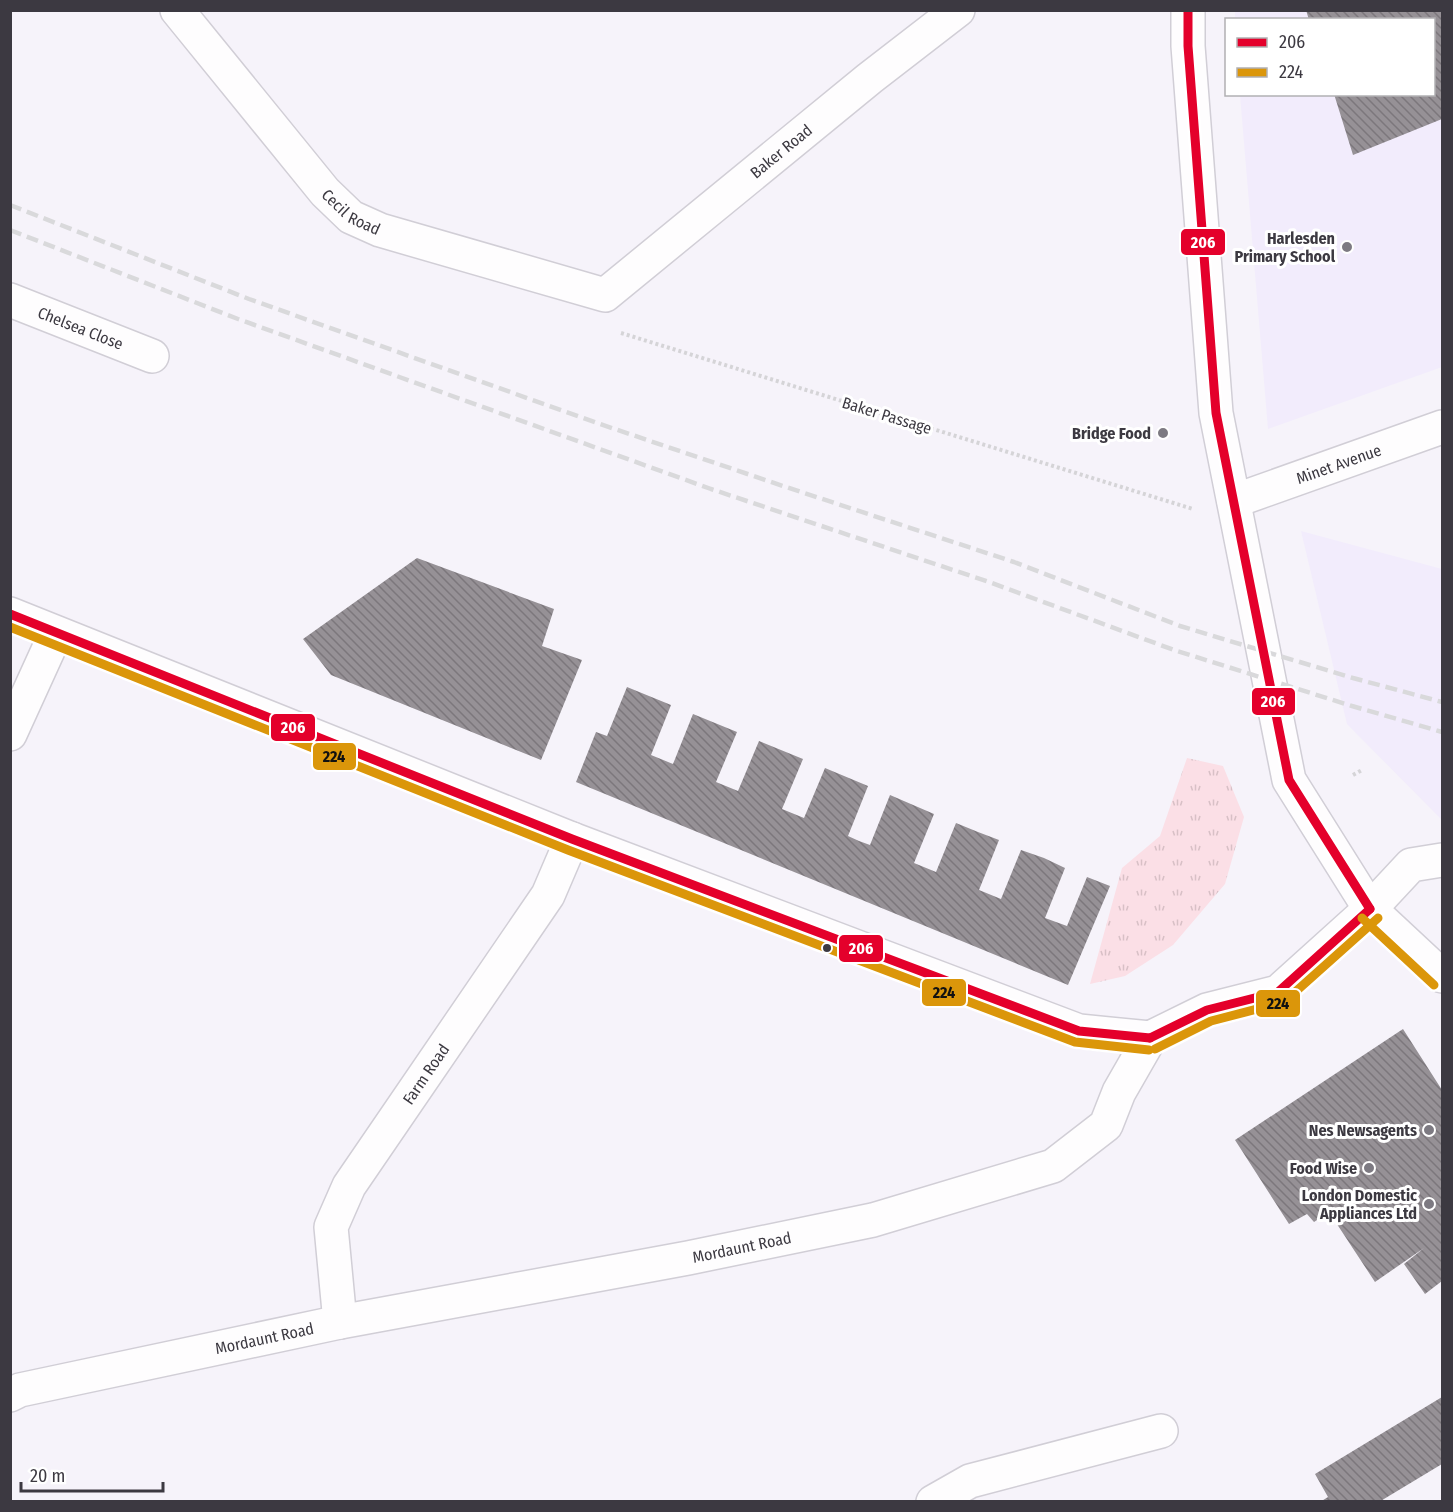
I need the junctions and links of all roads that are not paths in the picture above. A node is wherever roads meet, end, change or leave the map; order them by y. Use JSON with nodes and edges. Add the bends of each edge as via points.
{"nodes":[{"id":1,"x":177,"y":10,"type":"edge"},
{"id":2,"x":958,"y":10,"type":"edge"},
{"id":3,"x":1188,"y":10,"type":"edge"},
{"id":4,"x":604,"y":295,"type":"joint"},
{"id":5,"x":10,"y":300,"type":"edge"},
{"id":6,"x":152,"y":356,"type":"dead end"},
{"id":7,"x":1443,"y":427,"type":"edge"},
{"id":8,"x":1234,"y":501,"type":"junction"},
{"id":9,"x":10,"y":614,"type":"edge"},
{"id":10,"x":56,"y":633,"type":"junction"},
{"id":11,"x":10,"y":734,"type":"edge"},
{"id":12,"x":572,"y":839,"type":"junction"},
{"id":13,"x":1443,"y":860,"type":"edge"},
{"id":14,"x":1370,"y":909,"type":"junction"},
{"id":15,"x":1443,"y":976,"type":"edge"},
{"id":16,"x":1150,"y":1038,"type":"junction"},
{"id":17,"x":340,"y":1322,"type":"junction"},
{"id":18,"x":10,"y":1395,"type":"edge"},
{"id":19,"x":1161,"y":1431,"type":"dead end"},
{"id":20,"x":933,"y":1502,"type":"edge"}],
"edges":[{"from":1,"to":4,"type":"street","name":"Cecil Road","via":[[325,192],[351,218],[380,230]]},
{"from":2,"to":4,"type":"street","name":"Baker Road"},
{"from":3,"to":8,"type":"street","via":[[1216,412]]},
{"from":5,"to":6,"type":"street","name":"Chelsea Close"},
{"from":7,"to":8,"type":"street","name":"Minet Avenue"},
{"from":8,"to":14,"type":"street","via":[[1289,780]]},
{"from":9,"to":10,"type":"street"},
{"from":10,"to":11,"type":"street"},
{"from":10,"to":12,"type":"street"},
{"from":12,"to":16,"type":"street","via":[[1079,1031]]},
{"from":12,"to":17,"type":"street","name":"Farm Road","via":[[548,896],[349,1186],[330,1227]]},
{"from":13,"to":14,"type":"street","via":[[1410,865]]},
{"from":14,"to":15,"type":"street"},
{"from":14,"to":16,"type":"street","via":[[1278,992],[1207,1010]]},
{"from":16,"to":17,"type":"street","name":"Mordaunt Road","via":[[1119,1092],[1106,1125],[1053,1166],[873,1220]]},
{"from":17,"to":18,"type":"street","name":"Mordaunt Road"},
{"from":19,"to":20,"type":"street","via":[[970,1481]]}]}
